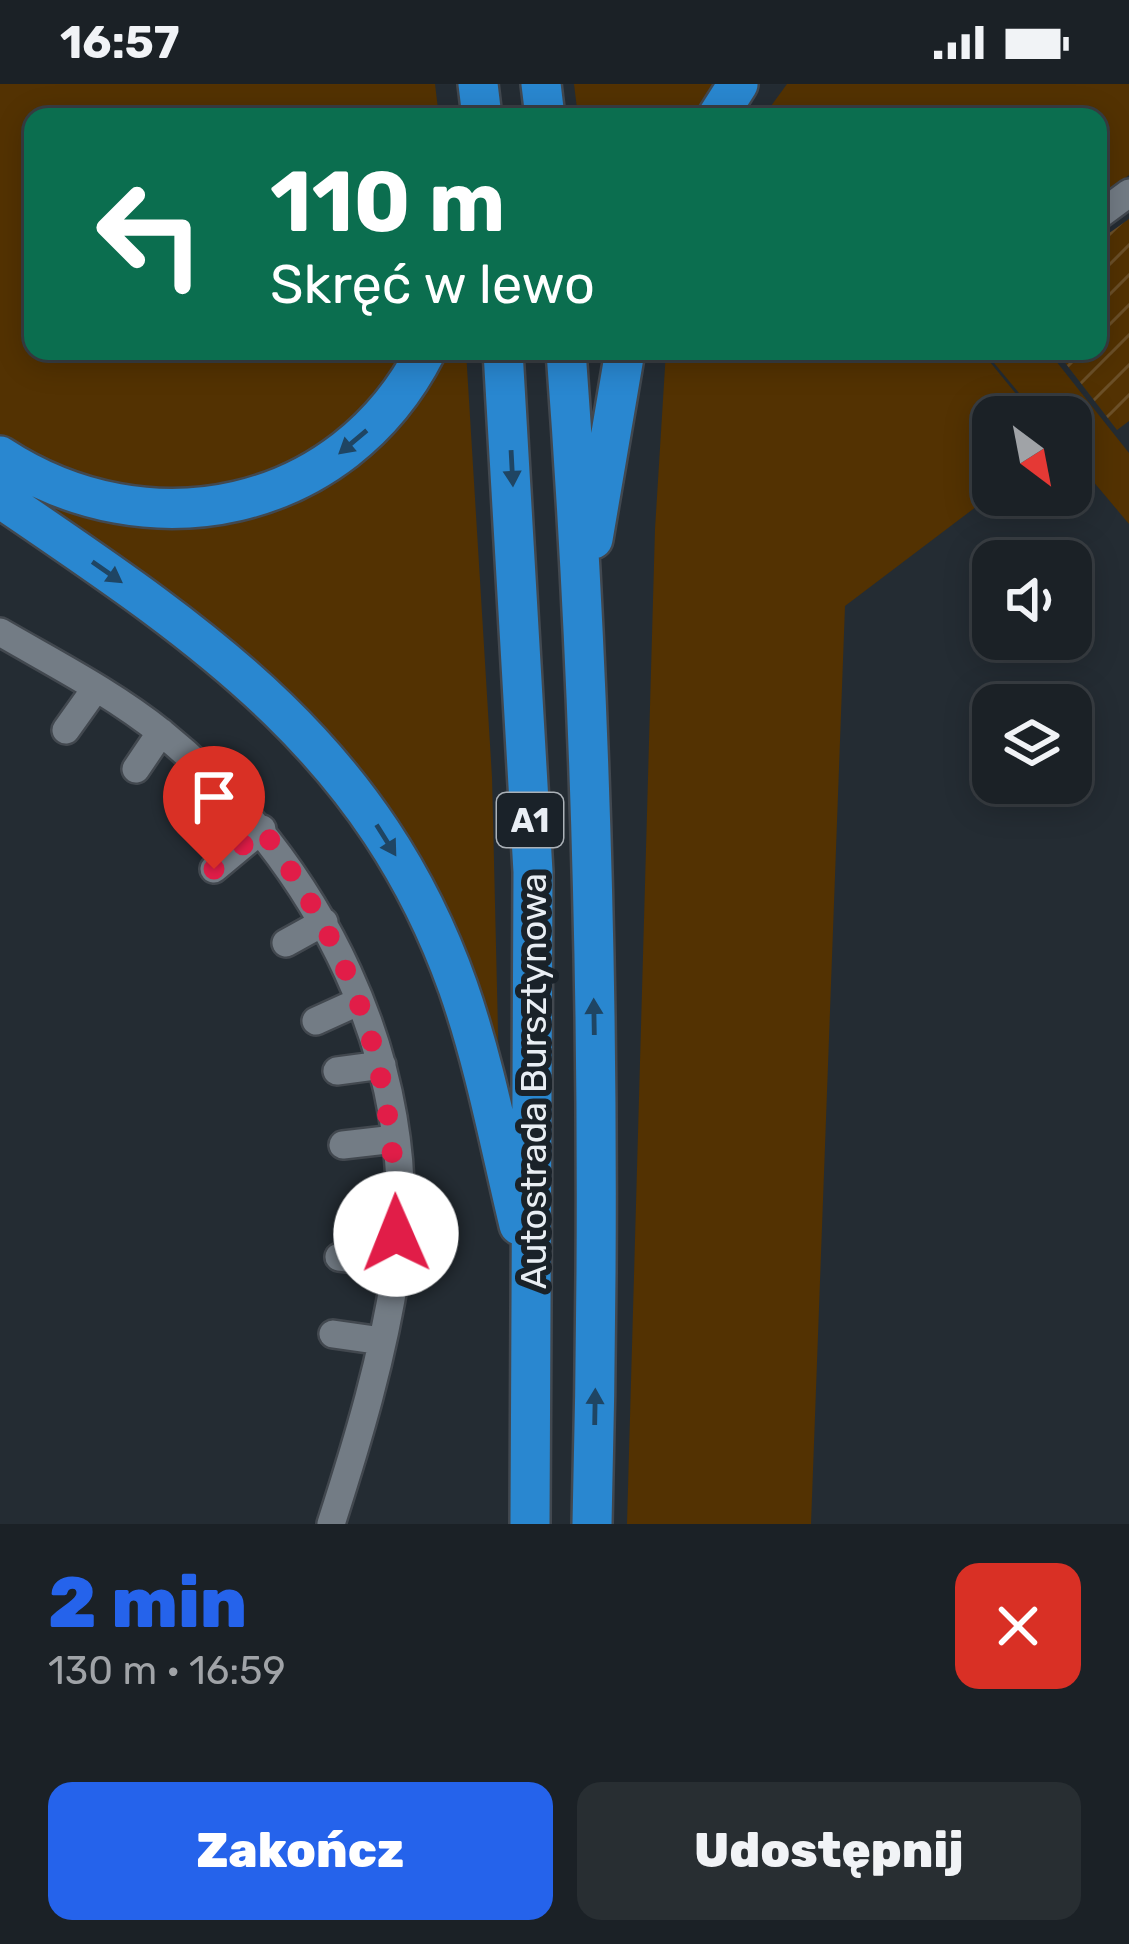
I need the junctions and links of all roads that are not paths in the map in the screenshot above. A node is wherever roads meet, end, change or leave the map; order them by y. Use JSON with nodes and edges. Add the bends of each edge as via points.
{"nodes":[{"id":1,"x":420,"y":360,"type":"edge"},
{"id":2,"x":503,"y":360,"type":"edge"},
{"id":3,"x":567,"y":360,"type":"edge"},
{"id":4,"x":623,"y":360,"type":"edge"},
{"id":5,"x":0,"y":455,"type":"edge"},
{"id":6,"x":0,"y":498,"type":"edge"},
{"id":7,"x":583,"y":585,"type":"junction"},
{"id":8,"x":0,"y":632,"type":"edge"},
{"id":9,"x":96,"y":688,"type":"junction"},
{"id":10,"x":66,"y":730,"type":"dead end"},
{"id":11,"x":161,"y":732,"type":"junction"},
{"id":12,"x":136,"y":769,"type":"dead end"},
{"id":13,"x":262,"y":829,"type":"junction"},
{"id":14,"x":214,"y":869,"type":"dead end"},
{"id":15,"x":324,"y":922,"type":"junction"},
{"id":16,"x":286,"y":944,"type":"dead end"},
{"id":17,"x":360,"y":1001,"type":"junction"},
{"id":18,"x":316,"y":1021,"type":"dead end"},
{"id":19,"x":382,"y":1065,"type":"junction"},
{"id":20,"x":337,"y":1071,"type":"dead end"},
{"id":21,"x":395,"y":1138,"type":"junction"},
{"id":22,"x":343,"y":1145,"type":"dead end"},
{"id":23,"x":339,"y":1257,"type":"dead end"},
{"id":24,"x":396,"y":1264,"type":"junction"},
{"id":25,"x":535,"y":1289,"type":"junction"},
{"id":26,"x":333,"y":1334,"type":"dead end"},
{"id":27,"x":382,"y":1341,"type":"junction"},
{"id":28,"x":331,"y":1524,"type":"edge"},
{"id":29,"x":530,"y":1524,"type":"edge"},
{"id":30,"x":592,"y":1524,"type":"edge"}],
"edges":[{"from":1,"to":5,"type":"highway","one_way":true,"via":[[354,442],[304,476],[233,502],[160,510],[103,503],[35,478]]},
{"from":2,"to":25,"type":"highway","name":"Autostrada Bursztynowa","number":"A1","one_way":true,"via":[[533,872]]},
{"from":3,"to":7,"type":"highway","name":"Autostrada Bursztynowa","number":"A1"},
{"from":4,"to":7,"type":"highway"},
{"from":6,"to":25,"type":"highway","one_way":true,"via":[[250,679],[310,738],[391,846],[458,988]]},
{"from":30,"to":7,"type":"highway","name":"Autostrada Bursztynowa","number":"A1","one_way":true,"via":[[600,1216]]},
{"from":8,"to":9,"type":"street"},
{"from":9,"to":10,"type":"street"},
{"from":9,"to":11,"type":"street"},
{"from":11,"to":12,"type":"street"},
{"from":11,"to":13,"type":"street"},
{"from":13,"to":14,"type":"street"},
{"from":13,"to":15,"type":"street"},
{"from":15,"to":16,"type":"street"},
{"from":15,"to":17,"type":"street"},
{"from":17,"to":18,"type":"street"},
{"from":17,"to":19,"type":"street"},
{"from":19,"to":20,"type":"street"},
{"from":19,"to":21,"type":"street"},
{"from":21,"to":22,"type":"street"},
{"from":21,"to":24,"type":"street"},
{"from":23,"to":24,"type":"street"},
{"from":24,"to":27,"type":"street"},
{"from":25,"to":29,"type":"highway","name":"Autostrada Bursztynowa","number":"A1"},
{"from":26,"to":27,"type":"street"},
{"from":27,"to":28,"type":"street"}]}
